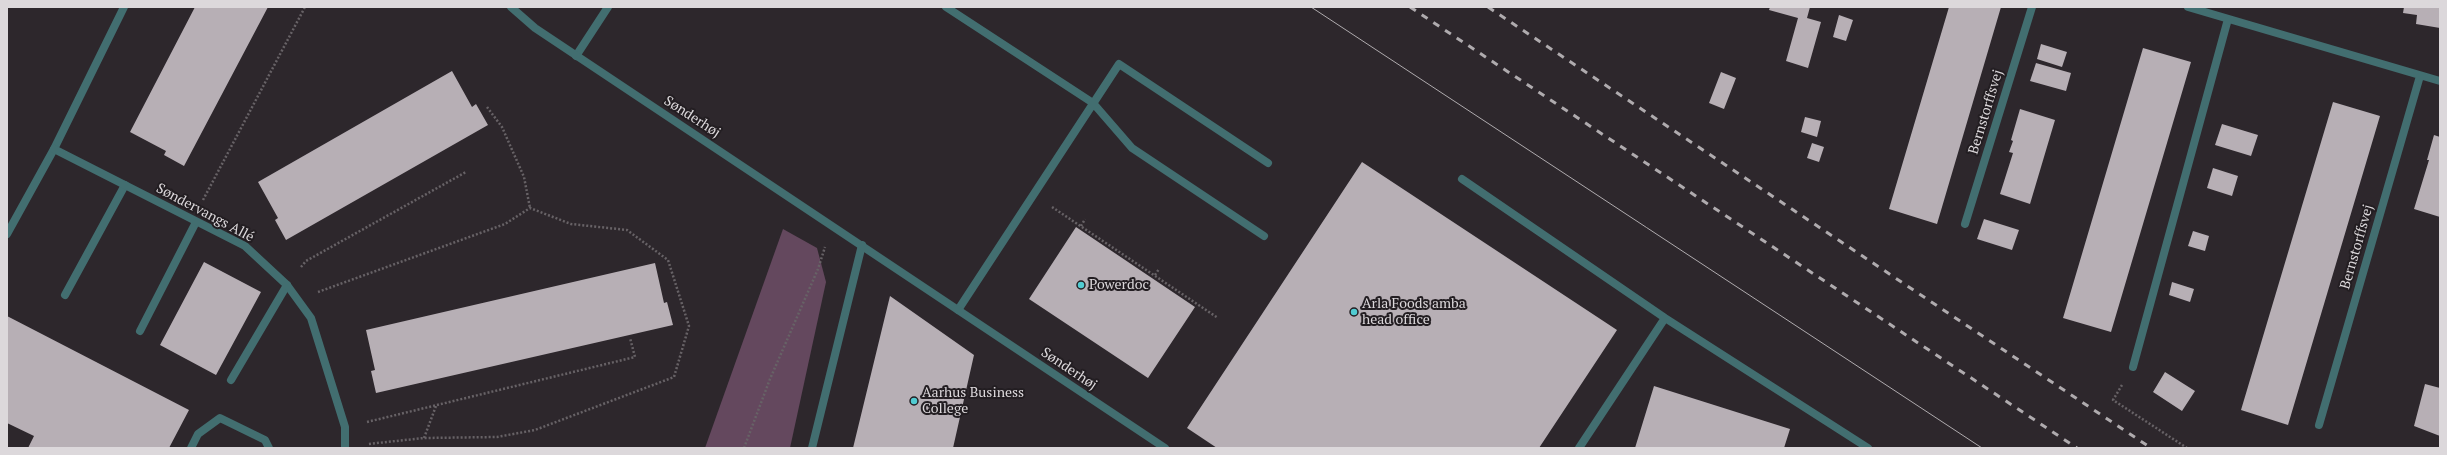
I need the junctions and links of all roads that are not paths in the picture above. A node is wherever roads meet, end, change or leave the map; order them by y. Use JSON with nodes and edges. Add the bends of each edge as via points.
{"nodes":[{"id":1,"x":124,"y":7,"type":"edge"},
{"id":2,"x":511,"y":7,"type":"edge"},
{"id":3,"x":608,"y":7,"type":"edge"},
{"id":4,"x":946,"y":7,"type":"edge"},
{"id":5,"x":2032,"y":7,"type":"edge"},
{"id":6,"x":2188,"y":7,"type":"edge"},
{"id":7,"x":2228,"y":19,"type":"junction"},
{"id":8,"x":576,"y":56,"type":"junction"},
{"id":9,"x":2420,"y":76,"type":"junction"},
{"id":10,"x":2440,"y":81,"type":"edge"},
{"id":11,"x":1093,"y":103,"type":"junction"},
{"id":12,"x":54,"y":149,"type":"junction"},
{"id":13,"x":1268,"y":163,"type":"dead end"},
{"id":14,"x":1462,"y":179,"type":"dead end"},
{"id":15,"x":125,"y":185,"type":"junction"},
{"id":16,"x":194,"y":221,"type":"junction"},
{"id":17,"x":1965,"y":224,"type":"dead end"},
{"id":18,"x":7,"y":234,"type":"edge"},
{"id":19,"x":1264,"y":236,"type":"dead end"},
{"id":20,"x":862,"y":245,"type":"junction"},
{"id":21,"x":288,"y":285,"type":"junction"},
{"id":22,"x":65,"y":295,"type":"dead end"},
{"id":23,"x":958,"y":310,"type":"junction"},
{"id":24,"x":1665,"y":318,"type":"junction"},
{"id":25,"x":140,"y":331,"type":"dead end"},
{"id":26,"x":2133,"y":367,"type":"dead end"},
{"id":27,"x":231,"y":380,"type":"dead end"},
{"id":28,"x":2319,"y":425,"type":"dead end"},
{"id":29,"x":345,"y":447,"type":"edge"},
{"id":30,"x":191,"y":448,"type":"edge"},
{"id":31,"x":269,"y":448,"type":"edge"},
{"id":32,"x":812,"y":448,"type":"edge"},
{"id":33,"x":1165,"y":448,"type":"edge"},
{"id":34,"x":1579,"y":448,"type":"edge"},
{"id":35,"x":1868,"y":448,"type":"edge"}],
"edges":[{"from":1,"to":12,"type":"street"},
{"from":2,"to":8,"type":"street","name":"Sønderhøj","via":[[535,28]]},
{"from":3,"to":8,"type":"street"},
{"from":4,"to":11,"type":"street"},
{"from":5,"to":17,"type":"street","name":"Bernstorffsvej"},
{"from":6,"to":7,"type":"street"},
{"from":7,"to":9,"type":"street"},
{"from":7,"to":26,"type":"street"},
{"from":8,"to":20,"type":"street","name":"Sønderhøj"},
{"from":9,"to":10,"type":"street"},
{"from":9,"to":28,"type":"street","name":"Bernstorffsvej"},
{"from":11,"to":13,"type":"street","via":[[1119,64]]},
{"from":11,"to":19,"type":"street","via":[[1132,148]]},
{"from":11,"to":23,"type":"street"},
{"from":12,"to":15,"type":"street","name":"Søndervangs Allé"},
{"from":12,"to":18,"type":"street"},
{"from":14,"to":24,"type":"street"},
{"from":15,"to":16,"type":"street","name":"Søndervangs Allé"},
{"from":15,"to":22,"type":"street"},
{"from":16,"to":21,"type":"street","name":"Søndervangs Allé","via":[[245,246]]},
{"from":16,"to":25,"type":"street"},
{"from":20,"to":23,"type":"street","name":"Sønderhøj"},
{"from":20,"to":32,"type":"street"},
{"from":21,"to":27,"type":"street"},
{"from":21,"to":29,"type":"street","name":"Søndervangs Allé","via":[[311,318],[345,427]]},
{"from":23,"to":33,"type":"street","name":"Sønderhøj"},
{"from":24,"to":34,"type":"street"},
{"from":24,"to":35,"type":"street"},
{"from":30,"to":31,"type":"street","via":[[198,434],[220,418],[265,440]]}]}
